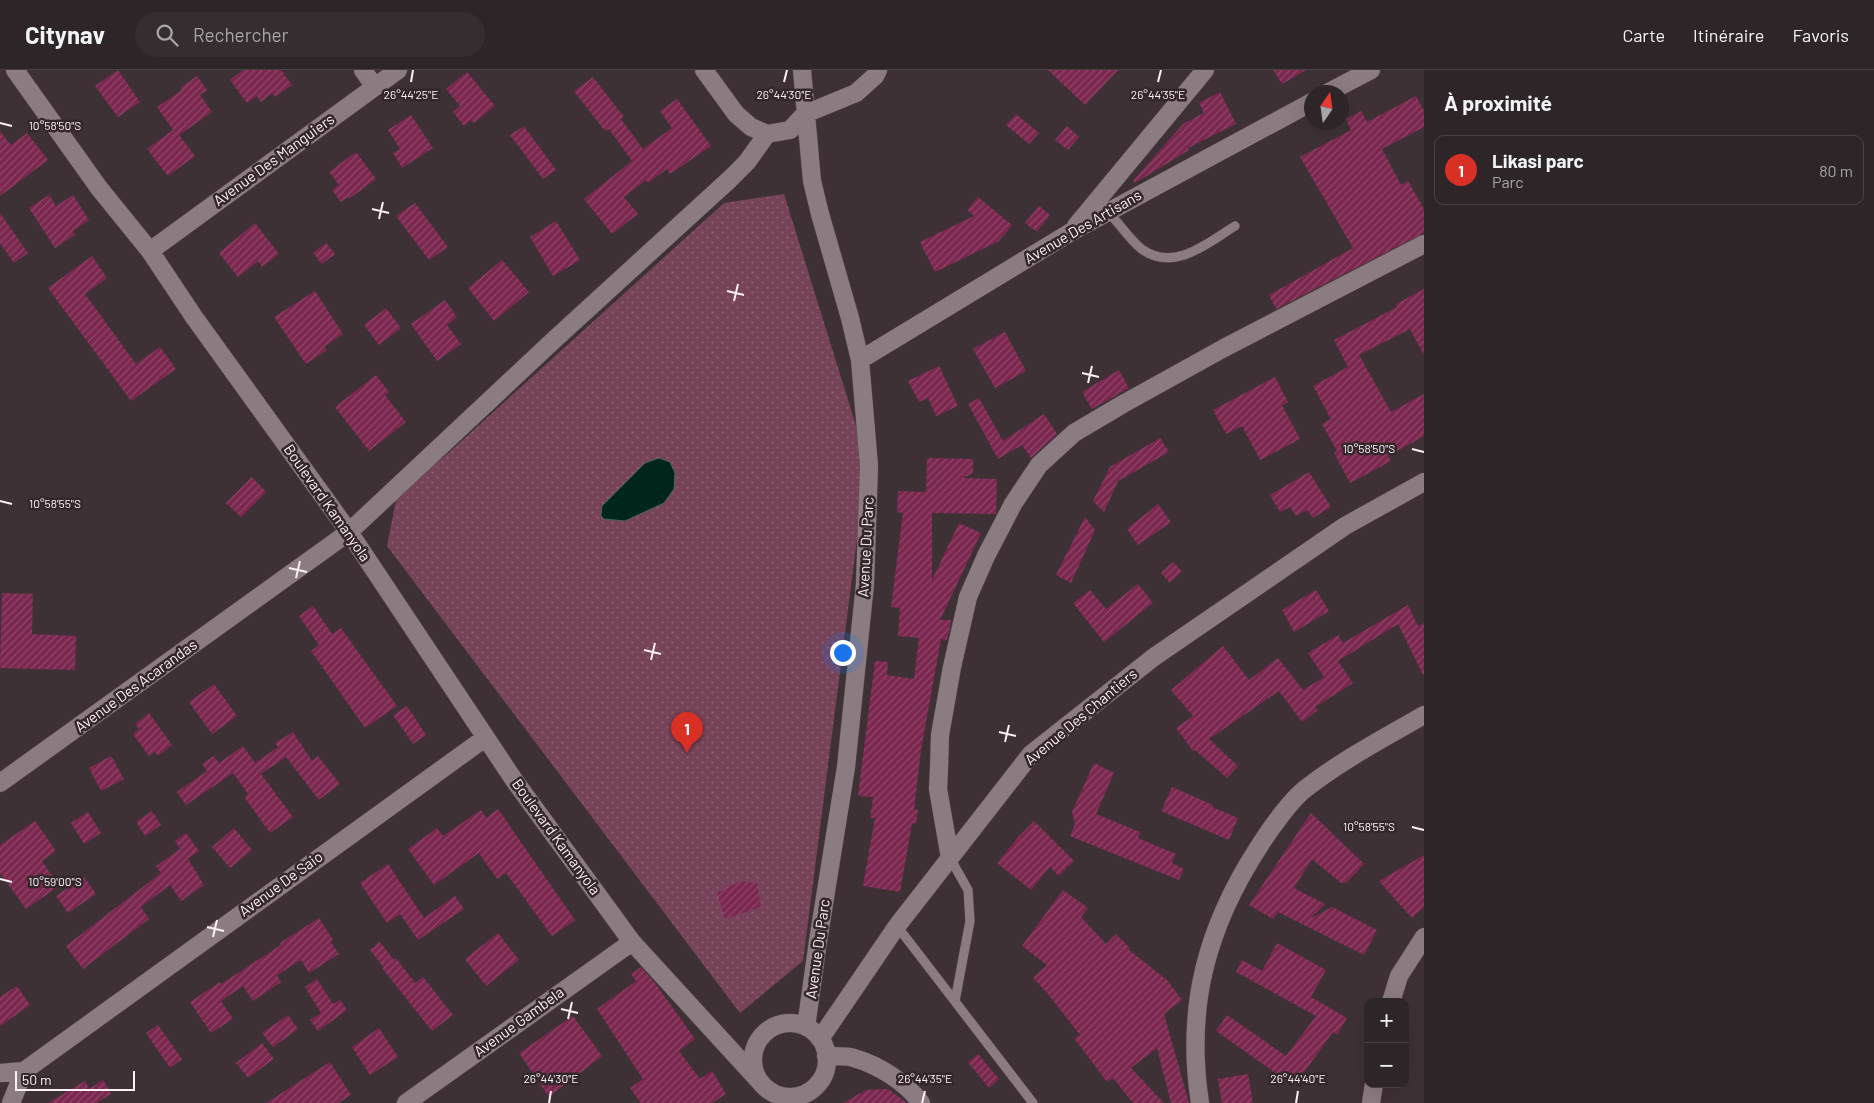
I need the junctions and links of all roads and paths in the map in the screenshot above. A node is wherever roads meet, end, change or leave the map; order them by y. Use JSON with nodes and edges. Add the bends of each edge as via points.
{"nodes":[{"id":1,"x":15,"y":70,"type":"edge"},
{"id":2,"x":363,"y":70,"type":"edge"},
{"id":3,"x":398,"y":70,"type":"edge"},
{"id":4,"x":704,"y":70,"type":"edge"},
{"id":5,"x":802,"y":70,"type":"edge"},
{"id":6,"x":878,"y":70,"type":"edge"},
{"id":7,"x":1205,"y":70,"type":"edge"},
{"id":8,"x":1371,"y":70,"type":"edge"},
{"id":9,"x":1342,"y":85,"type":"edge"},
{"id":10,"x":374,"y":86,"type":"junction"},
{"id":11,"x":1304,"y":106,"type":"edge"},
{"id":12,"x":805,"y":114,"type":"junction"},
{"id":13,"x":767,"y":134,"type":"junction"},
{"id":14,"x":1102,"y":207,"type":"junction"},
{"id":15,"x":1235,"y":226,"type":"dead end"},
{"id":16,"x":1424,"y":244,"type":"edge"},
{"id":17,"x":150,"y":251,"type":"junction"},
{"id":18,"x":860,"y":360,"type":"junction"},
{"id":19,"x":1424,"y":482,"type":"edge"},
{"id":20,"x":349,"y":532,"type":"junction"},
{"id":21,"x":1424,"y":715,"type":"edge"},
{"id":22,"x":485,"y":738,"type":"junction"},
{"id":23,"x":0,"y":783,"type":"edge"},
{"id":24,"x":950,"y":858,"type":"junction"},
{"id":25,"x":898,"y":926,"type":"junction"},
{"id":26,"x":1424,"y":937,"type":"edge"},
{"id":27,"x":632,"y":942,"type":"junction"},
{"id":28,"x":1392,"y":998,"type":"edge"},
{"id":29,"x":955,"y":1001,"type":"junction"},
{"id":30,"x":806,"y":1027,"type":"junction"},
{"id":31,"x":820,"y":1039,"type":"junction"},
{"id":32,"x":826,"y":1056,"type":"junction"},
{"id":33,"x":24,"y":1071,"type":"junction"},
{"id":34,"x":0,"y":1073,"type":"edge"},
{"id":35,"x":761,"y":1082,"type":"junction"},
{"id":36,"x":1373,"y":1088,"type":"edge"},
{"id":37,"x":773,"y":1098,"type":"edge"},
{"id":38,"x":795,"y":1100,"type":"edge"},
{"id":39,"x":10,"y":1103,"type":"edge"},
{"id":40,"x":406,"y":1103,"type":"edge"},
{"id":41,"x":921,"y":1103,"type":"edge"},
{"id":42,"x":1033,"y":1103,"type":"edge"},
{"id":43,"x":1200,"y":1103,"type":"edge"},
{"id":44,"x":1371,"y":1103,"type":"edge"}],
"edges":[{"from":1,"to":17,"type":"street","name":"Boulevard Kamanyola","via":[[99,188]]},
{"from":2,"to":10,"type":"street"},
{"from":3,"to":10,"type":"street","name":"Avenue Des Manguiers"},
{"from":4,"to":13,"type":"street","via":[[736,114],[750,127]]},
{"from":5,"to":12,"type":"street","name":"Avenue Du Parc"},
{"from":6,"to":12,"type":"street","via":[[876,76],[856,93]]},
{"from":7,"to":14,"type":"street"},
{"from":8,"to":9,"type":"street"},
{"from":10,"to":17,"type":"street","name":"Avenue Des Manguiers"},
{"from":11,"to":14,"type":"street","name":"Avenue Des Artisans"},
{"from":12,"to":13,"type":"street","via":[[790,130]]},
{"from":12,"to":18,"type":"street","name":"Avenue Du Parc","via":[[812,181]]},
{"from":13,"to":20,"type":"street","name":"Avenue Des Acarandas","via":[[730,179]]},
{"from":14,"to":15,"type":"lane","via":[[1142,250],[1168,258],[1193,252]]},
{"from":14,"to":18,"type":"street","name":"Avenue Des Artisans","via":[[1071,232]]},
{"from":16,"to":24,"type":"street","via":[[1123,404],[1074,433],[1040,465],[1013,504],[968,597],[940,736],[938,789]]},
{"from":17,"to":20,"type":"street","name":"Boulevard Kamanyola"},
{"from":18,"to":30,"type":"street","name":"Avenue Du Parc","via":[[869,466],[864,584],[846,767]]},
{"from":19,"to":24,"type":"street","name":"Avenue Des Chantiers","via":[[1345,526],[1225,608],[1154,657],[1046,742],[1031,754]]},
{"from":20,"to":22,"type":"street","name":"Boulevard Kamanyola"},
{"from":20,"to":23,"type":"street","name":"Avenue Des Acarandas"},
{"from":21,"to":43,"type":"street","via":[[1351,757],[1304,790],[1270,830],[1243,872],[1216,930],[1200,983],[1194,1038]]},
{"from":22,"to":27,"type":"street","name":"Boulevard Kamanyola"},
{"from":22,"to":33,"type":"street","name":"Avenue De Saio"},
{"from":24,"to":25,"type":"street","name":"Avenue Des Chantiers"},
{"from":24,"to":29,"type":"lane","via":[[968,890],[970,921]]},
{"from":25,"to":29,"type":"lane"},
{"from":25,"to":31,"type":"street","name":"Avenue Des Chantiers"},
{"from":26,"to":28,"type":"street","via":[[1399,976]]},
{"from":27,"to":35,"type":"street","name":"Boulevard Kamanyola"},
{"from":27,"to":40,"type":"street","name":"Avenue Gambela"},
{"from":29,"to":42,"type":"lane"},
{"from":30,"to":31,"type":"street"},
{"from":30,"to":35,"type":"street","via":[[785,1023],[765,1032],[758,1041],[753,1062]]},
{"from":31,"to":32,"type":"street"},
{"from":32,"to":38,"type":"street","via":[[826,1066],[819,1082]]},
{"from":32,"to":41,"type":"street","via":[[852,1057],[872,1066],[890,1075]]},
{"from":33,"to":34,"type":"street"},
{"from":33,"to":39,"type":"street"},
{"from":35,"to":37,"type":"street"},
{"from":36,"to":44,"type":"street"},
{"from":37,"to":38,"type":"street"}]}
